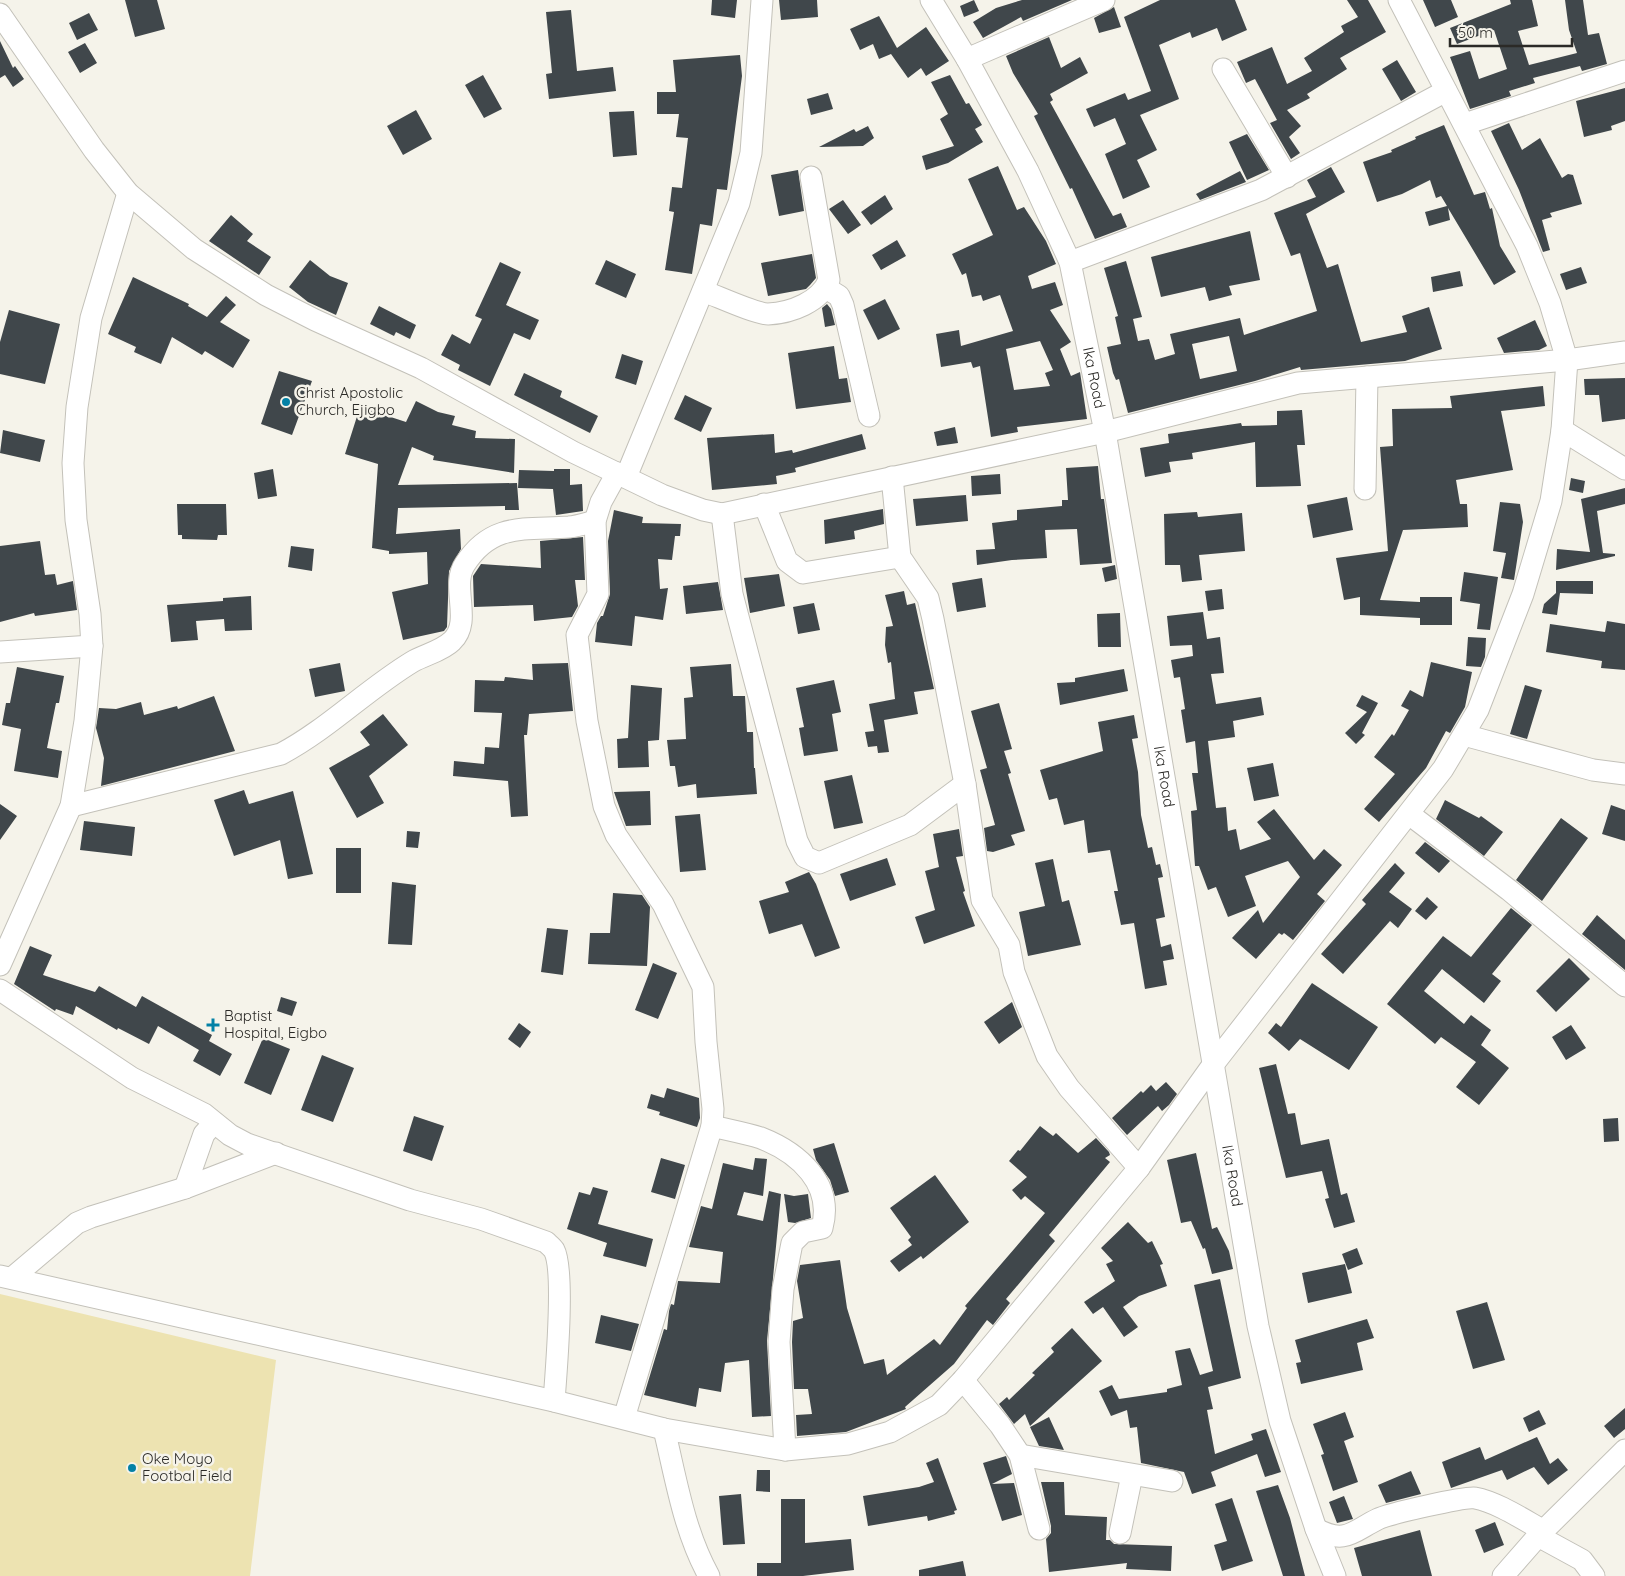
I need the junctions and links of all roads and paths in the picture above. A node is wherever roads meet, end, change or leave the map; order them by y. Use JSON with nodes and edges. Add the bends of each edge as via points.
{"nodes":[{"id":1,"x":762,"y":0,"type":"edge"},
{"id":2,"x":931,"y":0,"type":"edge"},
{"id":3,"x":1104,"y":0,"type":"edge"},
{"id":4,"x":1399,"y":0,"type":"edge"},
{"id":5,"x":0,"y":14,"type":"edge"},
{"id":6,"x":967,"y":59,"type":"junction"},
{"id":7,"x":1222,"y":69,"type":"dead end"},
{"id":8,"x":1625,"y":71,"type":"edge"},
{"id":9,"x":1446,"y":91,"type":"junction"},
{"id":10,"x":1465,"y":124,"type":"junction"},
{"id":11,"x":812,"y":177,"type":"dead end"},
{"id":12,"x":1287,"y":177,"type":"junction"},
{"id":13,"x":128,"y":193,"type":"junction"},
{"id":14,"x":1070,"y":262,"type":"junction"},
{"id":15,"x":826,"y":288,"type":"junction"},
{"id":16,"x":703,"y":291,"type":"junction"},
{"id":17,"x":1625,"y":352,"type":"edge"},
{"id":18,"x":1567,"y":360,"type":"junction"},
{"id":19,"x":1367,"y":377,"type":"junction"},
{"id":20,"x":870,"y":416,"type":"dead end"},
{"id":21,"x":1562,"y":430,"type":"junction"},
{"id":22,"x":1105,"y":432,"type":"junction"},
{"id":23,"x":1625,"y":469,"type":"edge"},
{"id":24,"x":622,"y":475,"type":"junction"},
{"id":25,"x":892,"y":476,"type":"junction"},
{"id":26,"x":1365,"y":490,"type":"dead end"},
{"id":27,"x":764,"y":504,"type":"junction"},
{"id":28,"x":722,"y":514,"type":"junction"},
{"id":29,"x":596,"y":521,"type":"junction"},
{"id":30,"x":900,"y":558,"type":"junction"},
{"id":31,"x":92,"y":646,"type":"junction"},
{"id":32,"x":0,"y":652,"type":"edge"},
{"id":33,"x":1464,"y":734,"type":"junction"},
{"id":34,"x":1625,"y":774,"type":"edge"},
{"id":35,"x":965,"y":784,"type":"junction"},
{"id":36,"x":71,"y":806,"type":"junction"},
{"id":37,"x":1408,"y":814,"type":"junction"},
{"id":38,"x":0,"y":965,"type":"edge"},
{"id":39,"x":1625,"y":986,"type":"edge"},
{"id":40,"x":0,"y":990,"type":"edge"},
{"id":41,"x":1212,"y":1066,"type":"junction"},
{"id":42,"x":214,"y":1123,"type":"junction"},
{"id":43,"x":712,"y":1126,"type":"junction"},
{"id":44,"x":276,"y":1153,"type":"junction"},
{"id":45,"x":1139,"y":1168,"type":"junction"},
{"id":46,"x":185,"y":1188,"type":"junction"},
{"id":47,"x":6,"y":1277,"type":"edge"},
{"id":48,"x":963,"y":1380,"type":"junction"},
{"id":49,"x":554,"y":1401,"type":"junction"},
{"id":50,"x":624,"y":1418,"type":"junction"},
{"id":51,"x":664,"y":1429,"type":"junction"},
{"id":52,"x":785,"y":1450,"type":"junction"},
{"id":53,"x":1625,"y":1450,"type":"edge"},
{"id":54,"x":1020,"y":1455,"type":"junction"},
{"id":55,"x":1132,"y":1475,"type":"junction"},
{"id":56,"x":1172,"y":1481,"type":"dead end"},
{"id":57,"x":1038,"y":1529,"type":"dead end"},
{"id":58,"x":1316,"y":1529,"type":"junction"},
{"id":59,"x":1120,"y":1532,"type":"dead end"},
{"id":60,"x":1541,"y":1534,"type":"junction"},
{"id":61,"x":709,"y":1576,"type":"edge"},
{"id":62,"x":1335,"y":1576,"type":"edge"},
{"id":63,"x":1503,"y":1576,"type":"edge"},
{"id":64,"x":1594,"y":1576,"type":"edge"}],
"edges":[{"from":1,"to":16,"type":"street","via":[[751,153],[739,203]]},
{"from":2,"to":6,"type":"street","name":"Ika Road"},
{"from":3,"to":6,"type":"street"},
{"from":4,"to":9,"type":"street"},
{"from":5,"to":13,"type":"street","via":[[94,150]]},
{"from":6,"to":14,"type":"street","name":"Ika Road","via":[[1028,171]]},
{"from":7,"to":12,"type":"street"},
{"from":8,"to":10,"type":"street"},
{"from":9,"to":10,"type":"street"},
{"from":9,"to":12,"type":"street"},
{"from":10,"to":18,"type":"street","via":[[1527,246],[1550,303]]},
{"from":11,"to":15,"type":"street","via":[[829,280]]},
{"from":12,"to":14,"type":"street","via":[[1261,190]]},
{"from":13,"to":24,"type":"street","via":[[194,249],[266,295],[421,368],[573,452]]},
{"from":13,"to":31,"type":"street","via":[[91,318],[77,407],[73,463],[76,520]]},
{"from":14,"to":22,"type":"street","name":"Ika Road"},
{"from":15,"to":16,"type":"street","via":[[801,306],[767,314]]},
{"from":15,"to":20,"type":"street","via":[[839,296],[843,305]]},
{"from":16,"to":24,"type":"street"},
{"from":17,"to":18,"type":"street"},
{"from":18,"to":19,"type":"street"},
{"from":18,"to":21,"type":"street"},
{"from":19,"to":22,"type":"street","via":[[1298,383]]},
{"from":19,"to":26,"type":"street"},
{"from":21,"to":23,"type":"street"},
{"from":21,"to":33,"type":"street","via":[[1552,501],[1523,594],[1478,710]]},
{"from":22,"to":25,"type":"street"},
{"from":22,"to":41,"type":"street","name":"Ika Road"},
{"from":24,"to":28,"type":"street","via":[[662,495]]},
{"from":24,"to":29,"type":"street","via":[[601,502]]},
{"from":25,"to":27,"type":"street"},
{"from":25,"to":30,"type":"street"},
{"from":27,"to":28,"type":"street"},
{"from":27,"to":30,"type":"street","via":[[787,561],[803,573]]},
{"from":28,"to":35,"type":"street","via":[[732,594],[797,841],[805,857],[819,863],[910,825]]},
{"from":29,"to":36,"type":"street","via":[[572,527],[515,528],[488,539],[461,572],[460,628],[452,641],[411,663],[306,741],[281,754]]},
{"from":29,"to":43,"type":"street","via":[[598,594],[577,636],[576,645],[589,731],[604,806],[616,835],[663,904],[703,986],[714,1109]]},
{"from":30,"to":35,"type":"street","via":[[928,598]]},
{"from":31,"to":32,"type":"street"},
{"from":31,"to":36,"type":"street","via":[[85,721]]},
{"from":33,"to":34,"type":"street","via":[[1593,770]]},
{"from":33,"to":37,"type":"street","via":[[1443,769]]},
{"from":35,"to":45,"type":"street","via":[[982,900],[1009,945],[1014,972],[1047,1056],[1069,1088]]},
{"from":36,"to":38,"type":"street"},
{"from":37,"to":39,"type":"street","via":[[1509,890]]},
{"from":37,"to":41,"type":"street"},
{"from":40,"to":42,"type":"street","via":[[132,1078],[186,1104]]},
{"from":41,"to":45,"type":"street"},
{"from":41,"to":58,"type":"street","name":"Ika Road","via":[[1264,1354],[1280,1421]]},
{"from":42,"to":44,"type":"street","via":[[247,1144]]},
{"from":42,"to":46,"type":"street","via":[[204,1134]]},
{"from":43,"to":50,"type":"street"},
{"from":43,"to":52,"type":"street","via":[[760,1138],[788,1151],[815,1179],[825,1201],[822,1228],[803,1232],[792,1243],[783,1289],[779,1342]]},
{"from":44,"to":46,"type":"street"},
{"from":44,"to":49,"type":"street","via":[[410,1200],[481,1219],[546,1242],[554,1250],[557,1261],[559,1320]]},
{"from":45,"to":48,"type":"street"},
{"from":46,"to":47,"type":"street","via":[[77,1223]]},
{"from":47,"to":49,"type":"street"},
{"from":48,"to":52,"type":"street","via":[[939,1405],[890,1432],[848,1444]]},
{"from":48,"to":54,"type":"street"},
{"from":49,"to":50,"type":"street"},
{"from":50,"to":51,"type":"street"},
{"from":51,"to":52,"type":"street"},
{"from":51,"to":61,"type":"street","via":[[690,1534]]},
{"from":53,"to":60,"type":"street"},
{"from":54,"to":55,"type":"street"},
{"from":54,"to":57,"type":"street"},
{"from":55,"to":56,"type":"street"},
{"from":55,"to":59,"type":"street"},
{"from":58,"to":60,"type":"street","via":[[1333,1536],[1346,1536],[1379,1518],[1474,1498],[1503,1509]]},
{"from":58,"to":62,"type":"street","name":"Ika Road"},
{"from":60,"to":63,"type":"street"},
{"from":60,"to":64,"type":"street","via":[[1582,1560]]}]}
